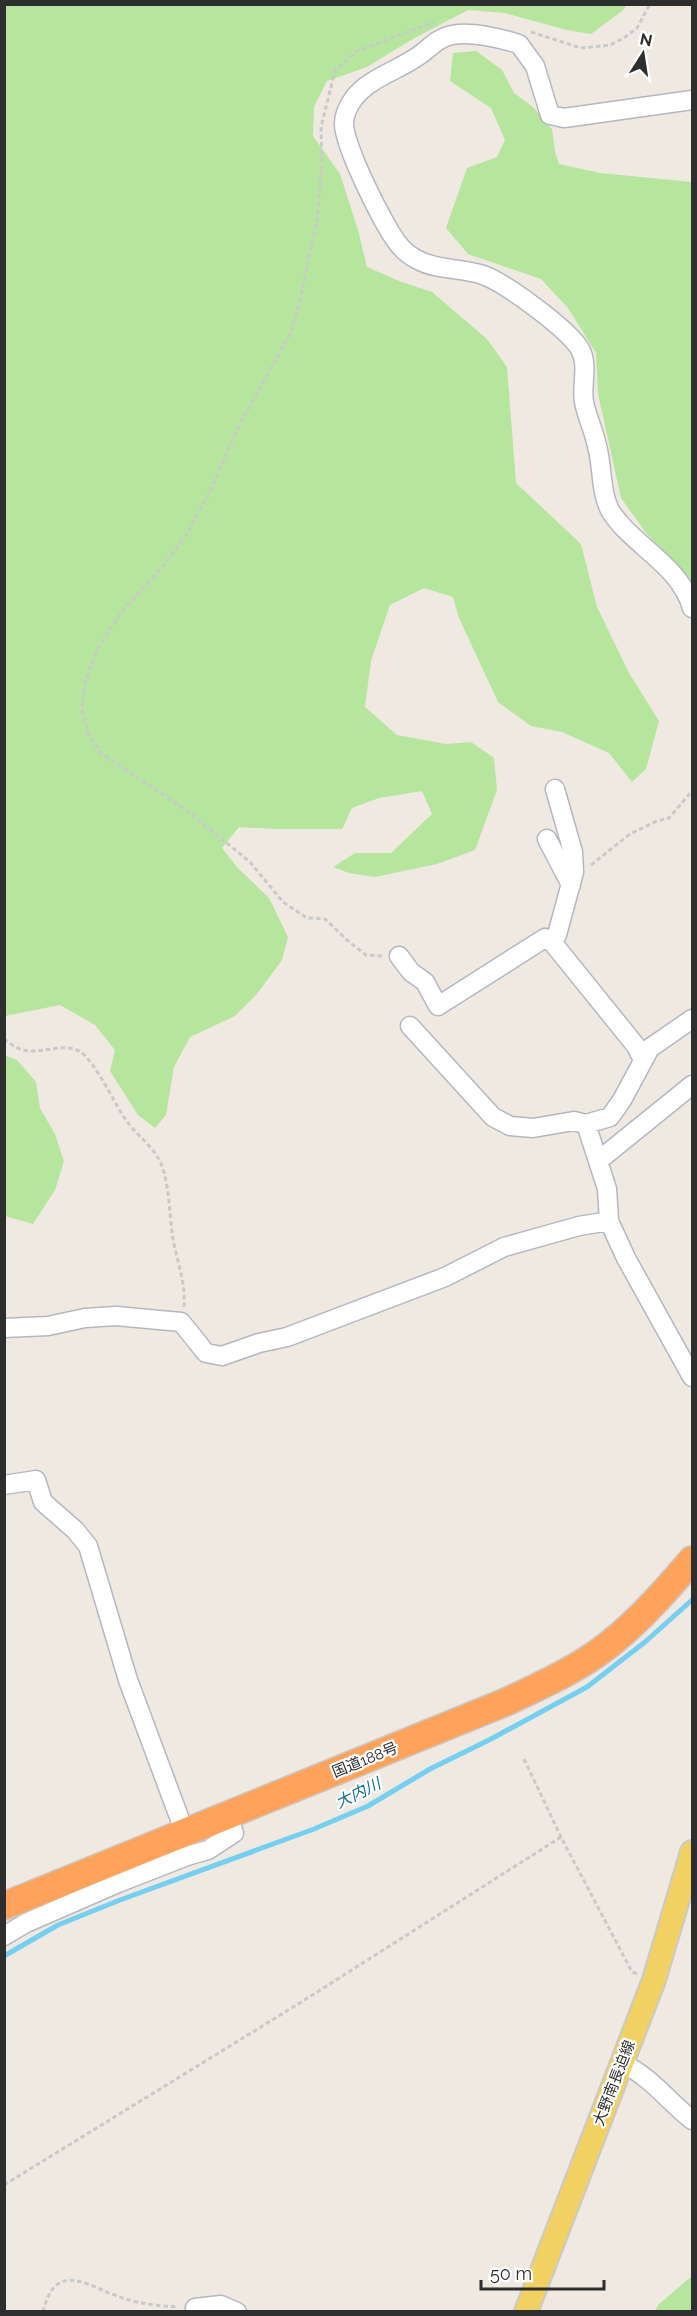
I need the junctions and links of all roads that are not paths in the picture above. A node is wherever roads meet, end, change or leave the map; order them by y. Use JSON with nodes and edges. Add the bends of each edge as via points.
{"nodes":[{"id":1,"x":693,"y":100,"type":"edge"},
{"id":2,"x":693,"y":608,"type":"edge"},
{"id":3,"x":555,"y":789,"type":"dead end"},
{"id":4,"x":547,"y":839,"type":"dead end"},
{"id":5,"x":571,"y":885,"type":"junction"},
{"id":6,"x":552,"y":942,"type":"junction"},
{"id":7,"x":399,"y":956,"type":"road end"},
{"id":8,"x":693,"y":1019,"type":"edge"},
{"id":9,"x":410,"y":1026,"type":"dead end"},
{"id":10,"x":644,"y":1060,"type":"junction"},
{"id":11,"x":693,"y":1084,"type":"edge"},
{"id":12,"x":586,"y":1124,"type":"junction"},
{"id":13,"x":598,"y":1161,"type":"junction"},
{"id":14,"x":609,"y":1221,"type":"junction"},
{"id":15,"x":4,"y":1328,"type":"edge"},
{"id":16,"x":693,"y":1377,"type":"edge"},
{"id":17,"x":4,"y":1485,"type":"edge"},
{"id":18,"x":691,"y":1565,"type":"edge"},
{"id":19,"x":228,"y":1816,"type":"junction"},
{"id":20,"x":185,"y":1833,"type":"junction"},
{"id":21,"x":693,"y":1852,"type":"edge"},
{"id":22,"x":4,"y":1906,"type":"edge"},
{"id":23,"x":4,"y":1936,"type":"edge"},
{"id":24,"x":622,"y":2063,"type":"junction"},
{"id":25,"x":693,"y":2120,"type":"edge"},
{"id":26,"x":195,"y":2308,"type":"road end"},
{"id":27,"x":237,"y":2312,"type":"edge"},
{"id":28,"x":526,"y":2312,"type":"edge"}],
"edges":[{"from":1,"to":2,"type":"street","via":[[564,118],[550,115],[535,66],[519,44],[475,35],[452,35],[438,40],[413,62],[370,84],[354,98],[344,125],[384,223],[401,248],[425,263],[494,279],[568,333],[581,350],[585,362],[584,402],[611,512],[675,576]]},
{"from":3,"to":5,"type":"street","via":[[573,852]]},
{"from":4,"to":5,"type":"street"},
{"from":5,"to":6,"type":"street"},
{"from":6,"to":7,"type":"street","via":[[545,938],[438,1006],[425,982]]},
{"from":6,"to":10,"type":"street"},
{"from":8,"to":10,"type":"street","via":[[650,1048]]},
{"from":9,"to":12,"type":"street","via":[[493,1117],[510,1126],[533,1128],[574,1121]]},
{"from":10,"to":12,"type":"street","via":[[610,1117]]},
{"from":11,"to":13,"type":"street"},
{"from":12,"to":13,"type":"street"},
{"from":13,"to":14,"type":"street","via":[[607,1189]]},
{"from":14,"to":15,"type":"street","via":[[504,1247],[445,1277],[222,1356],[206,1353],[182,1322],[116,1316]]},
{"from":14,"to":16,"type":"street"},
{"from":17,"to":20,"type":"street","via":[[36,1480],[43,1502],[88,1546],[128,1680]]},
{"from":18,"to":19,"type":"highway","name":"国道188号","via":[[610,1644],[560,1676]]},
{"from":19,"to":20,"type":"highway","name":"国道188号"},
{"from":19,"to":23,"type":"street","via":[[234,1833],[208,1850],[118,1883]]},
{"from":20,"to":22,"type":"highway","name":"国道188号"},
{"from":21,"to":24,"type":"main road","name":"大野南長迫線","via":[[654,1980]]},
{"from":24,"to":25,"type":"street","via":[[656,2086]]},
{"from":24,"to":28,"type":"main road","name":"大野南長迫線"},
{"from":26,"to":27,"type":"street","via":[[221,2305]]}]}
